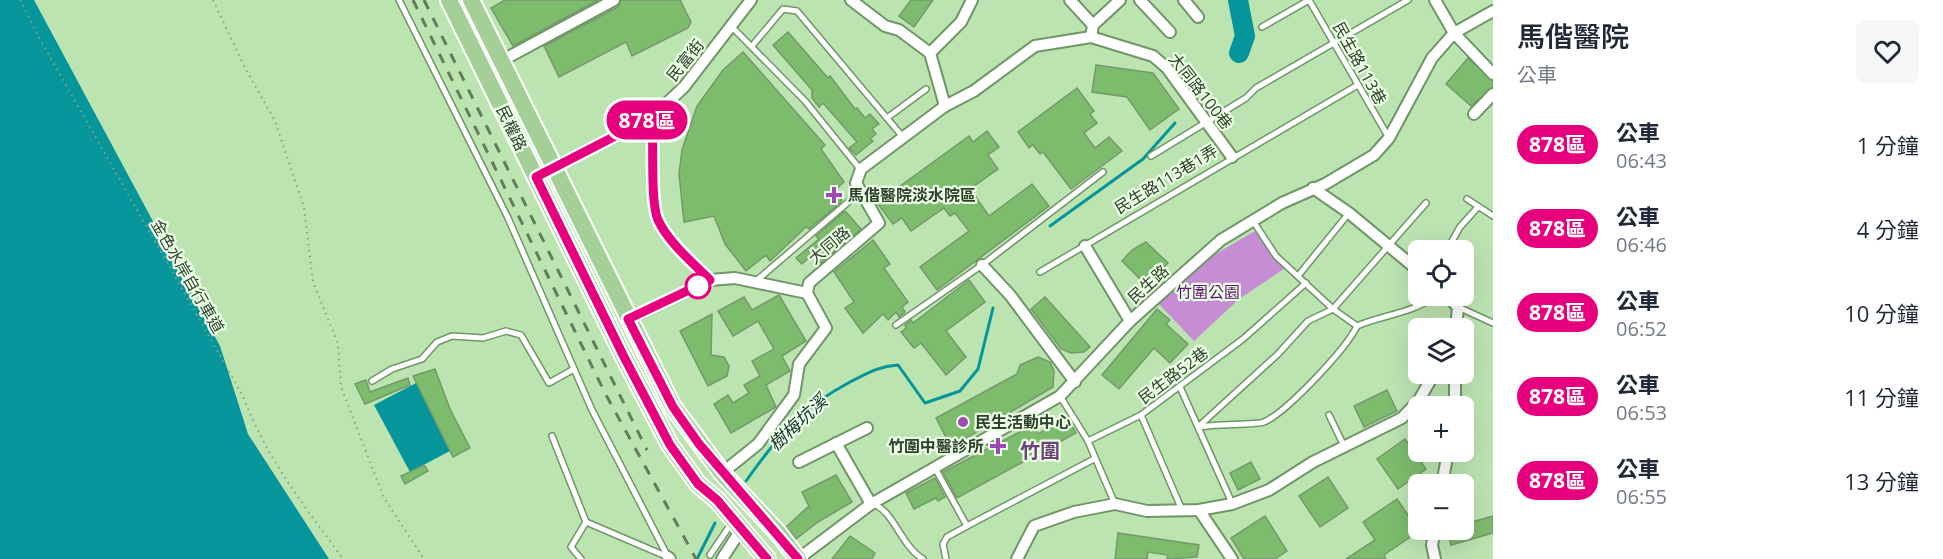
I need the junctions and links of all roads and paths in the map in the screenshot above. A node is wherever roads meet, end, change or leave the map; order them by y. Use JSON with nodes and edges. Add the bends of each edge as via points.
{"nodes":[{"id":1,"x":20,"y":0,"type":"edge"},
{"id":2,"x":213,"y":0,"type":"edge"},
{"id":3,"x":399,"y":0,"type":"edge"},
{"id":4,"x":449,"y":0,"type":"edge"},
{"id":5,"x":471,"y":0,"type":"edge"},
{"id":6,"x":614,"y":0,"type":"edge"},
{"id":7,"x":751,"y":0,"type":"edge"},
{"id":8,"x":851,"y":0,"type":"edge"},
{"id":9,"x":972,"y":0,"type":"edge"},
{"id":10,"x":1070,"y":0,"type":"edge"},
{"id":11,"x":1120,"y":0,"type":"edge"},
{"id":12,"x":1140,"y":0,"type":"edge"},
{"id":13,"x":1184,"y":0,"type":"edge"},
{"id":14,"x":1309,"y":0,"type":"edge"},
{"id":15,"x":1408,"y":0,"type":"edge"},
{"id":16,"x":1435,"y":0,"type":"edge"},
{"id":17,"x":1493,"y":11,"type":"edge"},
{"id":18,"x":1198,"y":17,"type":"dead end"},
{"id":19,"x":1093,"y":25,"type":"junction"},
{"id":20,"x":731,"y":26,"type":"junction"},
{"id":21,"x":1262,"y":27,"type":"dead end"},
{"id":22,"x":1170,"y":32,"type":"dead end"},
{"id":23,"x":1454,"y":33,"type":"junction"},
{"id":24,"x":1091,"y":36,"type":"junction"},
{"id":25,"x":1333,"y":43,"type":"junction"},
{"id":26,"x":752,"y":46,"type":"junction"},
{"id":27,"x":930,"y":53,"type":"junction"},
{"id":28,"x":501,"y":61,"type":"junction"},
{"id":29,"x":1493,"y":74,"type":"edge"},
{"id":30,"x":1356,"y":86,"type":"junction"},
{"id":31,"x":926,"y":89,"type":"dead end"},
{"id":32,"x":1493,"y":94,"type":"edge"},
{"id":33,"x":945,"y":106,"type":"junction"},
{"id":34,"x":1474,"y":114,"type":"dead end"},
{"id":35,"x":652,"y":117,"type":"junction"},
{"id":36,"x":887,"y":118,"type":"junction"},
{"id":37,"x":1206,"y":121,"type":"junction"},
{"id":38,"x":902,"y":136,"type":"junction"},
{"id":39,"x":1389,"y":138,"type":"junction"},
{"id":40,"x":1151,"y":156,"type":"dead end"},
{"id":41,"x":1232,"y":157,"type":"junction"},
{"id":42,"x":555,"y":167,"type":"junction"},
{"id":43,"x":861,"y":169,"type":"junction"},
{"id":44,"x":1103,"y":172,"type":"dead end"},
{"id":45,"x":536,"y":177,"type":"junction"},
{"id":46,"x":1313,"y":188,"type":"junction"},
{"id":47,"x":860,"y":192,"type":"junction"},
{"id":48,"x":1467,"y":199,"type":"dead end"},
{"id":49,"x":1426,"y":202,"type":"dead end"},
{"id":50,"x":1478,"y":207,"type":"junction"},
{"id":51,"x":1349,"y":213,"type":"junction"},
{"id":52,"x":1493,"y":216,"type":"edge"},
{"id":53,"x":1253,"y":221,"type":"junction"},
{"id":54,"x":1453,"y":240,"type":"edge"},
{"id":55,"x":1085,"y":246,"type":"junction"},
{"id":56,"x":1389,"y":246,"type":"junction"},
{"id":57,"x":1408,"y":262,"type":"edge"},
{"id":58,"x":982,"y":264,"type":"junction"},
{"id":59,"x":1040,"y":272,"type":"dead end"},
{"id":60,"x":1298,"y":276,"type":"junction"},
{"id":61,"x":710,"y":280,"type":"junction"},
{"id":62,"x":754,"y":282,"type":"junction"},
{"id":63,"x":1306,"y":283,"type":"junction"},
{"id":64,"x":807,"y":293,"type":"junction"},
{"id":65,"x":1414,"y":306,"type":"edge"},
{"id":66,"x":1458,"y":307,"type":"joint"},
{"id":67,"x":1333,"y":309,"type":"junction"},
{"id":68,"x":1457,"y":318,"type":"edge"},
{"id":69,"x":628,"y":319,"type":"junction"},
{"id":70,"x":1130,"y":321,"type":"junction"},
{"id":71,"x":1493,"y":323,"type":"edge"},
{"id":72,"x":896,"y":325,"type":"dead end"},
{"id":73,"x":1357,"y":326,"type":"junction"},
{"id":74,"x":574,"y":369,"type":"junction"},
{"id":75,"x":372,"y":381,"type":"dead end"},
{"id":76,"x":1075,"y":382,"type":"junction"},
{"id":77,"x":1428,"y":384,"type":"edge"},
{"id":78,"x":1179,"y":387,"type":"junction"},
{"id":79,"x":1060,"y":396,"type":"junction"},
{"id":80,"x":1141,"y":415,"type":"junction"},
{"id":81,"x":1329,"y":415,"type":"dead end"},
{"id":82,"x":1198,"y":427,"type":"junction"},
{"id":83,"x":867,"y":428,"type":"dead end"},
{"id":84,"x":552,"y":436,"type":"dead end"},
{"id":85,"x":1088,"y":441,"type":"junction"},
{"id":86,"x":836,"y":443,"type":"junction"},
{"id":87,"x":1345,"y":448,"type":"junction"},
{"id":88,"x":1094,"y":459,"type":"junction"},
{"id":89,"x":799,"y":462,"type":"dead end"},
{"id":90,"x":935,"y":468,"type":"junction"},
{"id":91,"x":722,"y":473,"type":"junction"},
{"id":92,"x":871,"y":504,"type":"junction"},
{"id":93,"x":1115,"y":504,"type":"junction"},
{"id":94,"x":1232,"y":504,"type":"junction"},
{"id":95,"x":1183,"y":510,"type":"junction"},
{"id":96,"x":1199,"y":510,"type":"junction"},
{"id":97,"x":731,"y":516,"type":"junction"},
{"id":98,"x":586,"y":522,"type":"junction"},
{"id":99,"x":967,"y":526,"type":"junction"},
{"id":100,"x":1433,"y":540,"type":"edge"},
{"id":101,"x":710,"y":555,"type":"dead end"},
{"id":102,"x":669,"y":558,"type":"edge"},
{"id":103,"x":343,"y":559,"type":"edge"},
{"id":104,"x":424,"y":559,"type":"edge"},
{"id":105,"x":581,"y":559,"type":"edge"},
{"id":106,"x":722,"y":559,"type":"edge"},
{"id":107,"x":767,"y":559,"type":"edge"},
{"id":108,"x":798,"y":559,"type":"edge"},
{"id":109,"x":923,"y":559,"type":"edge"},
{"id":110,"x":946,"y":559,"type":"edge"},
{"id":111,"x":1017,"y":559,"type":"edge"},
{"id":112,"x":1232,"y":559,"type":"edge"},
{"id":113,"x":1435,"y":559,"type":"edge"}],
"edges":[{"from":1,"to":103,"type":"path","name":"金色水岸自行車道","via":[[243,396],[257,434],[277,469]]},
{"from":2,"to":104,"type":"path","via":[[275,121],[304,207],[313,282],[338,344],[341,387],[384,498]]},
{"from":3,"to":74,"type":"lane","via":[[508,218]]},
{"from":4,"to":45,"type":"main road","name":"民權路"},
{"from":5,"to":28,"type":"main road","name":"民權路"},
{"from":6,"to":28,"type":"street"},
{"from":7,"to":20,"type":"street","name":"民富街"},
{"from":8,"to":27,"type":"street"},
{"from":9,"to":27,"type":"street","via":[[961,22]]},
{"from":10,"to":19,"type":"street"},
{"from":11,"to":19,"type":"street"},
{"from":12,"to":22,"type":"street"},
{"from":13,"to":18,"type":"street"},
{"from":14,"to":21,"type":"lane"},
{"from":14,"to":25,"type":"lane","name":"民生路113巷"},
{"from":15,"to":25,"type":"lane"},
{"from":16,"to":23,"type":"street"},
{"from":17,"to":23,"type":"street","name":"民生路"},
{"from":19,"to":24,"type":"street"},
{"from":20,"to":26,"type":"lane"},
{"from":20,"to":35,"type":"street","name":"民富街","via":[[684,87]]},
{"from":23,"to":29,"type":"street"},
{"from":23,"to":39,"type":"street","name":"民生路","via":[[1432,58]]},
{"from":24,"to":33,"type":"street","name":"大同路100巷","via":[[1035,46],[974,91]]},
{"from":24,"to":37,"type":"street","name":"大同路100巷","via":[[1153,56],[1167,68]]},
{"from":25,"to":30,"type":"lane","name":"民生路113巷"},
{"from":25,"to":37,"type":"lane"},
{"from":26,"to":36,"type":"lane","via":[[783,9],[797,11]]},
{"from":26,"to":43,"type":"lane","via":[[805,101]]},
{"from":27,"to":33,"type":"street"},
{"from":28,"to":42,"type":"main road","name":"民權路"},
{"from":30,"to":39,"type":"lane","name":"民生路113巷"},
{"from":30,"to":41,"type":"lane","name":"民生路113巷1弄"},
{"from":31,"to":36,"type":"lane"},
{"from":32,"to":34,"type":"street"},
{"from":33,"to":38,"type":"street"},
{"from":35,"to":42,"type":"street","name":"民富街"},
{"from":35,"to":61,"type":"lane","via":[[658,219]]},
{"from":36,"to":38,"type":"lane"},
{"from":37,"to":40,"type":"lane"},
{"from":37,"to":41,"type":"street","name":"大同路100巷"},
{"from":38,"to":43,"type":"street"},
{"from":39,"to":46,"type":"street","name":"民生路","via":[[1374,155]]},
{"from":41,"to":55,"type":"lane","name":"民生路113巷1弄"},
{"from":42,"to":45,"type":"street","name":"民富街"},
{"from":42,"to":69,"type":"main road","name":"民權路"},
{"from":43,"to":47,"type":"street","via":[[856,183]]},
{"from":44,"to":58,"type":"lane"},
{"from":45,"to":97,"type":"main road","name":"民權路","via":[[670,445],[698,484]]},
{"from":46,"to":51,"type":"street"},
{"from":46,"to":53,"type":"street","name":"民生路"},
{"from":47,"to":62,"type":"lane"},
{"from":47,"to":64,"type":"street","name":"大同路","via":[[879,223],[822,270],[809,283]]},
{"from":48,"to":50,"type":"lane"},
{"from":49,"to":56,"type":"lane"},
{"from":50,"to":52,"type":"lane"},
{"from":50,"to":54,"type":"lane"},
{"from":51,"to":56,"type":"street"},
{"from":51,"to":60,"type":"lane"},
{"from":53,"to":60,"type":"lane","via":[[1276,256]]},
{"from":53,"to":70,"type":"street","name":"民生路","via":[[1221,240]]},
{"from":55,"to":59,"type":"lane","name":"民生路113巷1弄"},
{"from":55,"to":70,"type":"street"},
{"from":56,"to":57,"type":"street"},
{"from":56,"to":67,"type":"lane"},
{"from":58,"to":72,"type":"lane"},
{"from":58,"to":76,"type":"street"},
{"from":60,"to":63,"type":"lane"},
{"from":61,"to":62,"type":"street","via":[[735,278]]},
{"from":61,"to":69,"type":"street"},
{"from":62,"to":64,"type":"street"},
{"from":63,"to":67,"type":"lane"},
{"from":63,"to":78,"type":"lane","name":"民生路52巷","via":[[1243,339]]},
{"from":64,"to":91,"type":"street","via":[[826,328],[799,364],[794,395],[758,444]]},
{"from":65,"to":73,"type":"lane"},
{"from":66,"to":68,"type":"street"},
{"from":66,"to":71,"type":"lane"},
{"from":67,"to":73,"type":"lane"},
{"from":67,"to":82,"type":"lane","via":[[1308,321]]},
{"from":69,"to":91,"type":"main road","name":"民權路","via":[[673,407]]},
{"from":70,"to":76,"type":"street","name":"民生路"},
{"from":73,"to":82,"type":"lane","via":[[1342,350],[1262,423]]},
{"from":74,"to":75,"type":"lane","via":[[549,383],[521,335],[506,331],[483,338],[452,336],[437,342],[422,359]]},
{"from":74,"to":102,"type":"lane"},
{"from":76,"to":79,"type":"street","name":"民生路"},
{"from":77,"to":87,"type":"street","via":[[1402,418]]},
{"from":78,"to":80,"type":"lane","name":"民生路52巷"},
{"from":78,"to":82,"type":"lane"},
{"from":79,"to":85,"type":"lane"},
{"from":79,"to":90,"type":"street","name":"民生路"},
{"from":80,"to":85,"type":"lane","name":"民生路52巷"},
{"from":80,"to":95,"type":"lane"},
{"from":81,"to":87,"type":"lane"},
{"from":82,"to":94,"type":"lane"},
{"from":83,"to":86,"type":"street"},
{"from":84,"to":98,"type":"lane"},
{"from":85,"to":88,"type":"lane"},
{"from":86,"to":89,"type":"street"},
{"from":86,"to":92,"type":"street"},
{"from":87,"to":94,"type":"street","via":[[1313,462],[1269,490]]},
{"from":88,"to":93,"type":"lane"},
{"from":88,"to":99,"type":"lane"},
{"from":90,"to":92,"type":"street","name":"民生路"},
{"from":90,"to":99,"type":"lane"},
{"from":91,"to":108,"type":"main road","name":"民權路"},
{"from":92,"to":108,"type":"street","name":"民生路"},
{"from":92,"to":109,"type":"lane","via":[[882,507],[912,552]]},
{"from":93,"to":95,"type":"street","via":[[1147,511]]},
{"from":93,"to":111,"type":"street","via":[[1074,512],[1035,526]]},
{"from":94,"to":96,"type":"street"},
{"from":95,"to":96,"type":"street"},
{"from":96,"to":112,"type":"street"},
{"from":97,"to":101,"type":"lane"},
{"from":97,"to":106,"type":"street"},
{"from":97,"to":107,"type":"main road","name":"民權路"},
{"from":98,"to":102,"type":"lane"},
{"from":98,"to":105,"type":"lane","via":[[571,547]]},
{"from":99,"to":110,"type":"lane","via":[[947,537],[943,544]]},
{"from":100,"to":113,"type":"street"}]}
